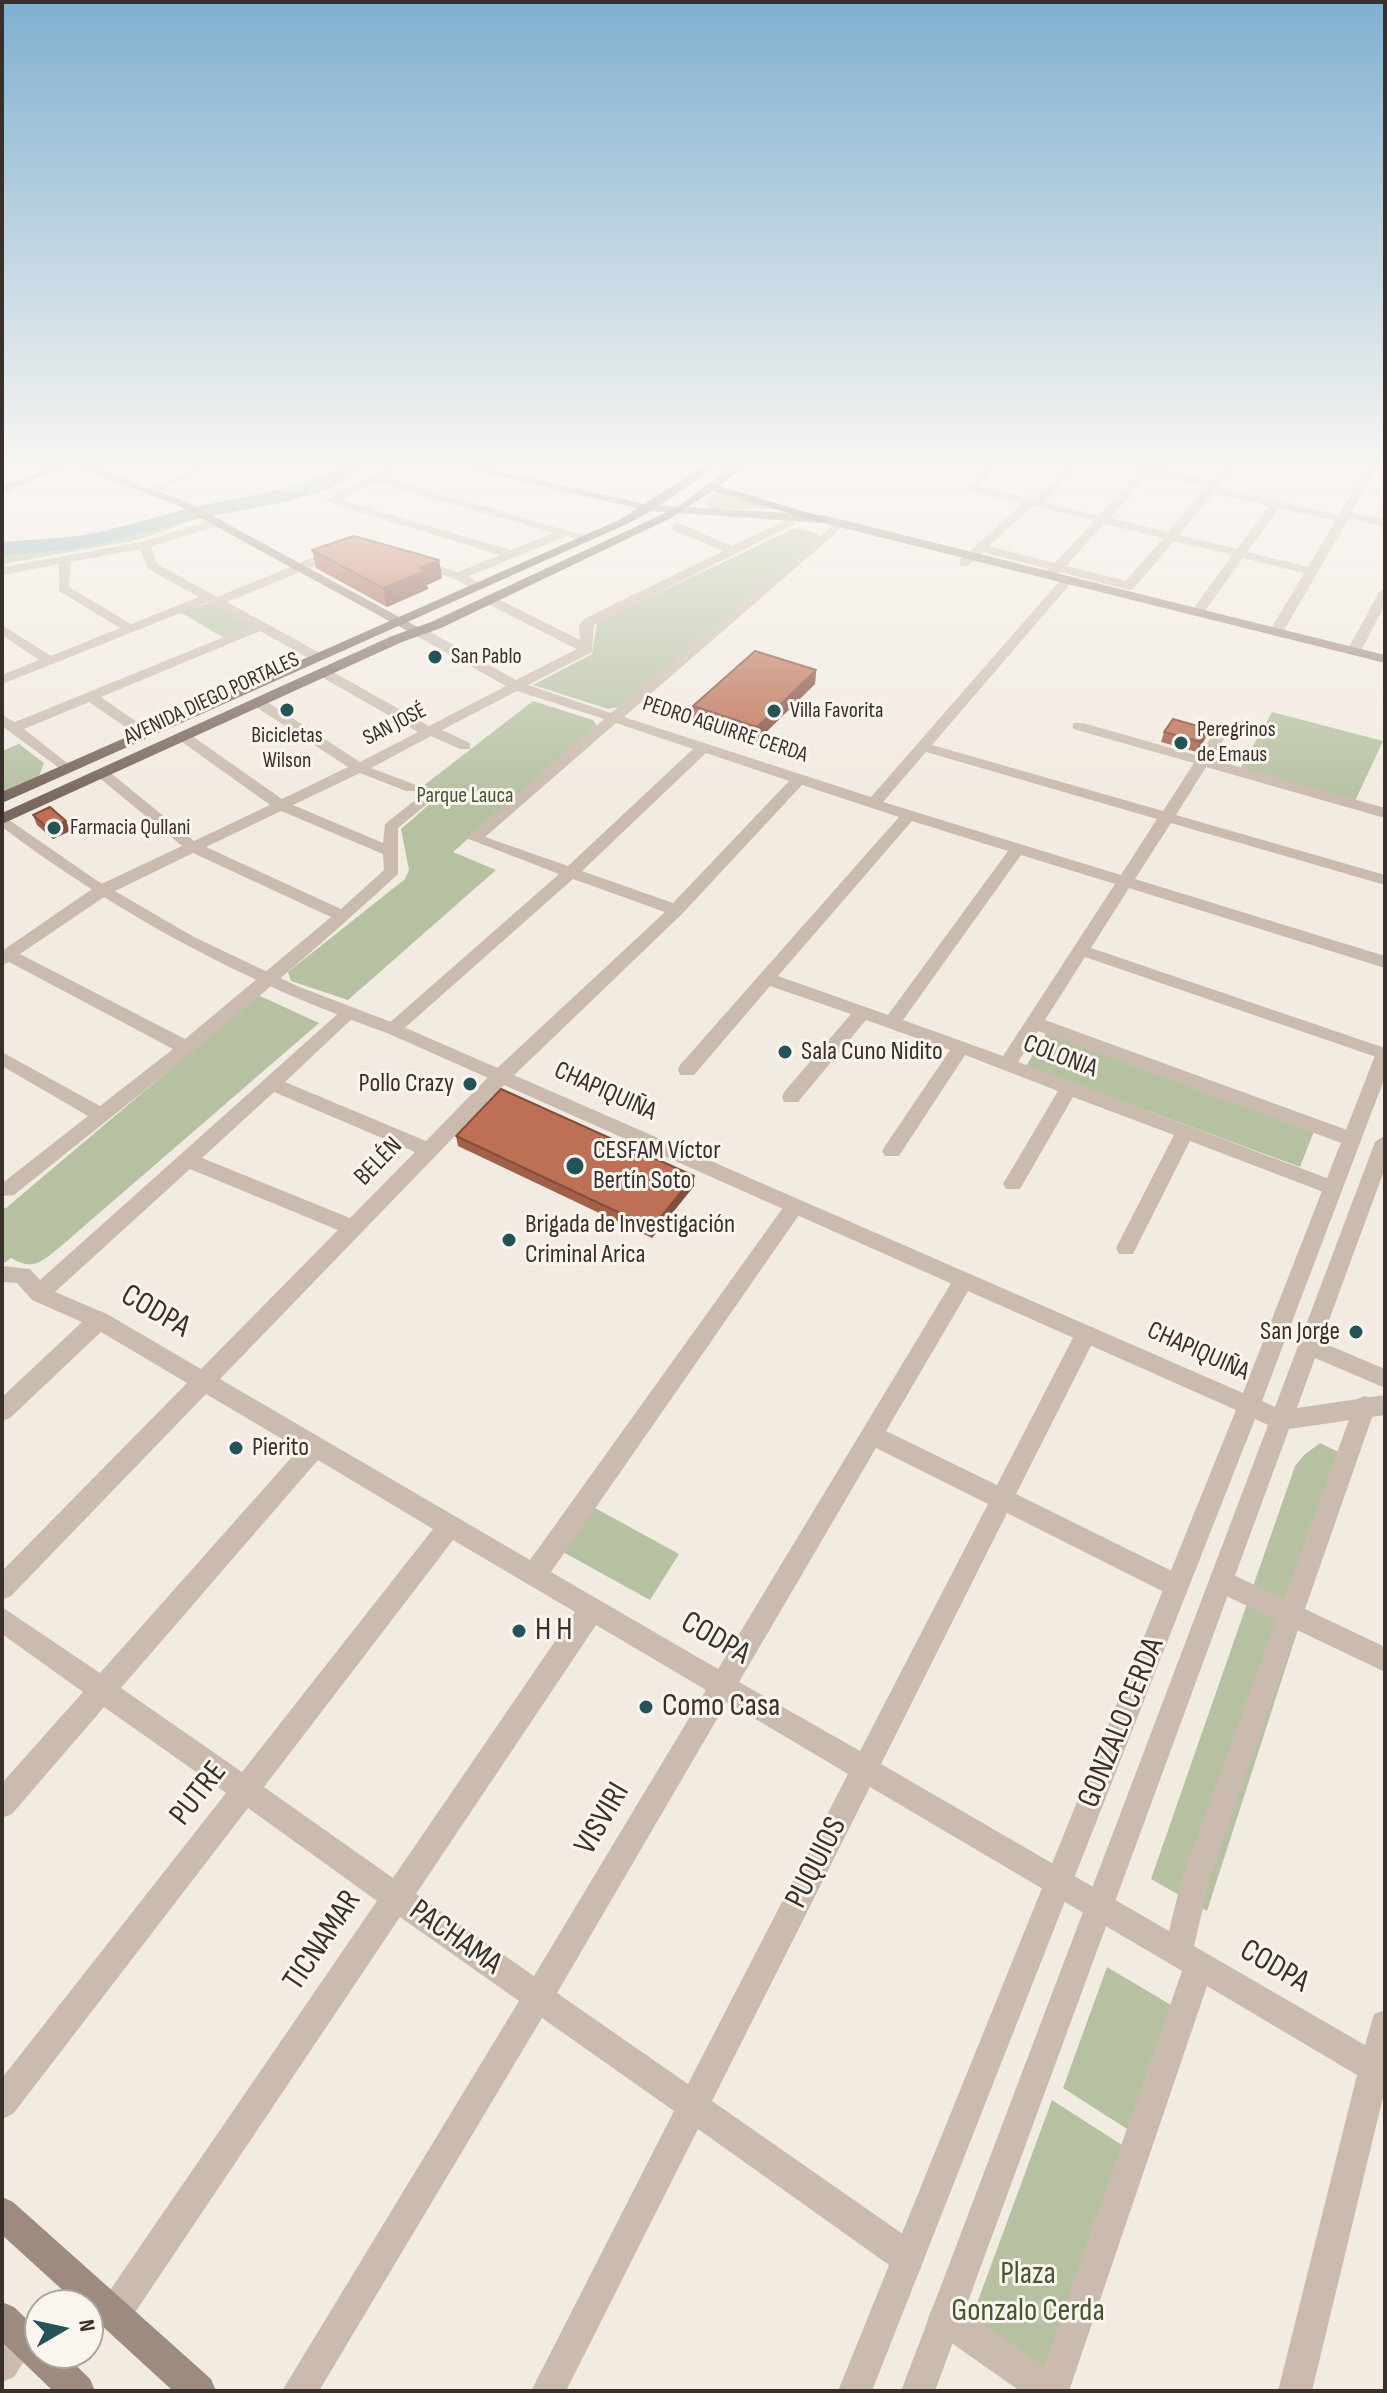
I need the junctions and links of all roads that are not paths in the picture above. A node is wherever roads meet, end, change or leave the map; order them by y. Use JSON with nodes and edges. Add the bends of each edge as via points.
{"nodes":[{"id":1,"x":64,"y":579,"type":"edge"},
{"id":2,"x":174,"y":579,"type":"edge"},
{"id":3,"x":270,"y":579,"type":"edge"},
{"id":4,"x":322,"y":579,"type":"edge"},
{"id":5,"x":464,"y":579,"type":"edge"},
{"id":6,"x":497,"y":579,"type":"edge"},
{"id":7,"x":535,"y":579,"type":"edge"},
{"id":8,"x":677,"y":579,"type":"edge"},
{"id":9,"x":771,"y":579,"type":"edge"},
{"id":10,"x":1058,"y":579,"type":"edge"},
{"id":11,"x":1065,"y":579,"type":"edge"},
{"id":12,"x":1066,"y":579,"type":"edge"},
{"id":13,"x":1072,"y":579,"type":"edge"},
{"id":14,"x":1135,"y":579,"type":"edge"},
{"id":15,"x":1221,"y":579,"type":"edge"},
{"id":16,"x":1307,"y":579,"type":"edge"},
{"id":17,"x":478,"y":587,"type":"junction"},
{"id":18,"x":1385,"y":592,"type":"edge"},
{"id":19,"x":212,"y":600,"type":"junction"},
{"id":20,"x":490,"y":600,"type":"junction"},
{"id":21,"x":1197,"y":612,"type":"junction"},
{"id":22,"x":397,"y":620,"type":"junction"},
{"id":23,"x":259,"y":627,"type":"junction"},
{"id":24,"x":2,"y":629,"type":"edge"},
{"id":25,"x":130,"y":629,"type":"junction"},
{"id":26,"x":418,"y":631,"type":"junction"},
{"id":27,"x":1276,"y":632,"type":"junction"},
{"id":28,"x":587,"y":649,"type":"junction"},
{"id":29,"x":1354,"y":651,"type":"junction"},
{"id":30,"x":317,"y":657,"type":"junction"},
{"id":31,"x":1385,"y":659,"type":"edge"},
{"id":32,"x":49,"y":661,"type":"junction"},
{"id":33,"x":1385,"y":670,"type":"edge"},
{"id":34,"x":323,"y":672,"type":"junction"},
{"id":35,"x":2,"y":680,"type":"edge"},
{"id":36,"x":516,"y":686,"type":"junction"},
{"id":37,"x":91,"y":697,"type":"junction"},
{"id":38,"x":258,"y":702,"type":"junction"},
{"id":39,"x":615,"y":717,"type":"junction"},
{"id":40,"x":1078,"y":726,"type":"dead end"},
{"id":41,"x":9,"y":729,"type":"edge"},
{"id":42,"x":430,"y":731,"type":"junction"},
{"id":43,"x":1222,"y":731,"type":"dead end"},
{"id":44,"x":145,"y":734,"type":"junction"},
{"id":45,"x":183,"y":736,"type":"junction"},
{"id":46,"x":465,"y":746,"type":"dead end"},
{"id":47,"x":921,"y":746,"type":"junction"},
{"id":48,"x":703,"y":748,"type":"junction"},
{"id":49,"x":1203,"y":761,"type":"junction"},
{"id":50,"x":359,"y":768,"type":"junction"},
{"id":51,"x":66,"y":769,"type":"junction"},
{"id":52,"x":102,"y":773,"type":"junction"},
{"id":53,"x":800,"y":778,"type":"junction"},
{"id":54,"x":411,"y":788,"type":"dead end"},
{"id":55,"x":2,"y":798,"type":"edge"},
{"id":56,"x":874,"y":803,"type":"junction"},
{"id":57,"x":419,"y":804,"type":"dead end"},
{"id":58,"x":282,"y":806,"type":"junction"},
{"id":59,"x":1385,"y":813,"type":"edge"},
{"id":60,"x":909,"y":815,"type":"junction"},
{"id":61,"x":1168,"y":815,"type":"junction"},
{"id":62,"x":2,"y":819,"type":"edge"},
{"id":63,"x":191,"y":846,"type":"junction"},
{"id":64,"x":1017,"y":849,"type":"junction"},
{"id":65,"x":391,"y":852,"type":"junction"},
{"id":66,"x":570,"y":873,"type":"junction"},
{"id":67,"x":1127,"y":880,"type":"junction"},
{"id":68,"x":1385,"y":880,"type":"edge"},
{"id":69,"x":101,"y":891,"type":"junction"},
{"id":70,"x":676,"y":910,"type":"junction"},
{"id":71,"x":343,"y":916,"type":"junction"},
{"id":72,"x":1081,"y":950,"type":"junction"},
{"id":73,"x":7,"y":951,"type":"edge"},
{"id":74,"x":1385,"y":962,"type":"edge"},
{"id":75,"x":766,"y":978,"type":"junction"},
{"id":76,"x":267,"y":979,"type":"junction"},
{"id":77,"x":348,"y":1014,"type":"junction"},
{"id":78,"x":861,"y":1014,"type":"junction"},
{"id":79,"x":1034,"y":1023,"type":"junction"},
{"id":80,"x":891,"y":1024,"type":"junction"},
{"id":81,"x":393,"y":1029,"type":"junction"},
{"id":82,"x":961,"y":1047,"type":"junction"},
{"id":83,"x":186,"y":1048,"type":"junction"},
{"id":84,"x":1385,"y":1054,"type":"edge"},
{"id":85,"x":2,"y":1058,"type":"edge"},
{"id":86,"x":1007,"y":1065,"type":"junction"},
{"id":87,"x":687,"y":1070,"type":"dead end"},
{"id":88,"x":501,"y":1076,"type":"junction"},
{"id":89,"x":270,"y":1083,"type":"junction"},
{"id":90,"x":1069,"y":1088,"type":"junction"},
{"id":91,"x":791,"y":1097,"type":"dead end"},
{"id":92,"x":103,"y":1116,"type":"junction"},
{"id":93,"x":1185,"y":1132,"type":"junction"},
{"id":94,"x":1351,"y":1139,"type":"junction"},
{"id":95,"x":1385,"y":1142,"type":"edge"},
{"id":96,"x":429,"y":1150,"type":"junction"},
{"id":97,"x":892,"y":1151,"type":"dead end"},
{"id":98,"x":186,"y":1159,"type":"junction"},
{"id":99,"x":1013,"y":1184,"type":"dead end"},
{"id":100,"x":5,"y":1188,"type":"edge"},
{"id":101,"x":1333,"y":1188,"type":"junction"},
{"id":102,"x":794,"y":1207,"type":"junction"},
{"id":103,"x":353,"y":1228,"type":"junction"},
{"id":104,"x":1126,"y":1248,"type":"dead end"},
{"id":105,"x":5,"y":1274,"type":"edge"},
{"id":106,"x":963,"y":1281,"type":"junction"},
{"id":107,"x":39,"y":1294,"type":"junction"},
{"id":108,"x":99,"y":1320,"type":"junction"},
{"id":109,"x":1086,"y":1334,"type":"junction"},
{"id":110,"x":1309,"y":1346,"type":"junction"},
{"id":111,"x":1385,"y":1379,"type":"edge"},
{"id":112,"x":204,"y":1381,"type":"junction"},
{"id":113,"x":1249,"y":1405,"type":"junction"},
{"id":114,"x":1375,"y":1406,"type":"edge"},
{"id":115,"x":2,"y":1411,"type":"edge"},
{"id":116,"x":1281,"y":1420,"type":"junction"},
{"id":117,"x":871,"y":1434,"type":"junction"},
{"id":118,"x":315,"y":1447,"type":"junction"},
{"id":119,"x":1002,"y":1499,"type":"junction"},
{"id":120,"x":450,"y":1526,"type":"junction"},
{"id":121,"x":534,"y":1575,"type":"junction"},
{"id":122,"x":1221,"y":1581,"type":"junction"},
{"id":123,"x":1177,"y":1586,"type":"junction"},
{"id":124,"x":2,"y":1588,"type":"edge"},
{"id":125,"x":592,"y":1609,"type":"junction"},
{"id":126,"x":1291,"y":1614,"type":"junction"},
{"id":127,"x":2,"y":1619,"type":"edge"},
{"id":128,"x":1385,"y":1660,"type":"edge"},
{"id":129,"x":721,"y":1685,"type":"junction"},
{"id":130,"x":102,"y":1690,"type":"junction"},
{"id":131,"x":865,"y":1769,"type":"junction"},
{"id":132,"x":245,"y":1790,"type":"junction"},
{"id":133,"x":2,"y":1804,"type":"edge"},
{"id":134,"x":1058,"y":1882,"type":"junction"},
{"id":135,"x":397,"y":1897,"type":"junction"},
{"id":136,"x":1099,"y":1907,"type":"junction"},
{"id":137,"x":1189,"y":1959,"type":"junction"},
{"id":138,"x":538,"y":1997,"type":"junction"},
{"id":139,"x":1385,"y":2025,"type":"edge"},
{"id":140,"x":1380,"y":2070,"type":"edge"},
{"id":141,"x":2,"y":2103,"type":"edge"},
{"id":142,"x":693,"y":2106,"type":"junction"},
{"id":143,"x":2,"y":2213,"type":"edge"},
{"id":144,"x":908,"y":2258,"type":"junction"},
{"id":145,"x":114,"y":2314,"type":"junction"},
{"id":146,"x":945,"y":2318,"type":"junction"},
{"id":147,"x":12,"y":2328,"type":"edge"},
{"id":148,"x":2,"y":2365,"type":"edge"},
{"id":149,"x":78,"y":2391,"type":"edge"},
{"id":150,"x":199,"y":2391,"type":"edge"},
{"id":151,"x":299,"y":2391,"type":"edge"},
{"id":152,"x":548,"y":2391,"type":"edge"},
{"id":153,"x":855,"y":2391,"type":"edge"},
{"id":154,"x":918,"y":2391,"type":"edge"},
{"id":155,"x":1051,"y":2391,"type":"edge"},
{"id":156,"x":1295,"y":2391,"type":"edge"}],
"edges":[{"from":1,"to":25,"type":"street","via":[[63,588]]},
{"from":2,"to":19,"type":"street"},
{"from":3,"to":19,"type":"street"},
{"from":4,"to":22,"type":"main road","name":"PEDRO AGUIRRE CERDA"},
{"from":5,"to":17,"type":"street"},
{"from":6,"to":17,"type":"main road","name":"AVENIDA DIEGO PORTALES"},
{"from":7,"to":20,"type":"main road","name":"AVENIDA DIEGO PORTALES"},
{"from":8,"to":28,"type":"street","via":[[589,622]]},
{"from":9,"to":39,"type":"street"},
{"from":10,"to":47,"type":"street"},
{"from":11,"to":33,"type":"main road"},
{"from":12,"to":21,"type":"main road"},
{"from":13,"to":14,"type":"street","via":[[1129,586]]},
{"from":15,"to":21,"type":"street"},
{"from":16,"to":27,"type":"street"},
{"from":17,"to":22,"type":"main road","name":"AVENIDA DIEGO PORTALES"},
{"from":18,"to":29,"type":"street"},
{"from":19,"to":23,"type":"street"},
{"from":19,"to":25,"type":"street"},
{"from":20,"to":26,"type":"main road","name":"AVENIDA DIEGO PORTALES"},
{"from":20,"to":28,"type":"street"},
{"from":21,"to":27,"type":"main road"},
{"from":22,"to":26,"type":"main road","name":"PEDRO AGUIRRE CERDA"},
{"from":22,"to":30,"type":"main road","name":"AVENIDA DIEGO PORTALES"},
{"from":23,"to":30,"type":"street"},
{"from":23,"to":37,"type":"street"},
{"from":24,"to":32,"type":"street"},
{"from":25,"to":32,"type":"street"},
{"from":26,"to":34,"type":"main road","name":"AVENIDA DIEGO PORTALES"},
{"from":26,"to":36,"type":"street","name":"PEDRO AGUIRRE CERDA"},
{"from":27,"to":29,"type":"main road"},
{"from":28,"to":36,"type":"street","name":"SAN JOSÉ"},
{"from":29,"to":31,"type":"main road"},
{"from":30,"to":44,"type":"main road","name":"AVENIDA DIEGO PORTALES"},
{"from":32,"to":35,"type":"street"},
{"from":34,"to":38,"type":"main road","name":"AVENIDA DIEGO PORTALES"},
{"from":34,"to":42,"type":"street"},
{"from":36,"to":39,"type":"street","name":"PEDRO AGUIRRE CERDA"},
{"from":36,"to":42,"type":"street","name":"SAN JOSÉ"},
{"from":37,"to":41,"type":"street"},
{"from":37,"to":44,"type":"street"},
{"from":38,"to":45,"type":"main road","name":"AVENIDA DIEGO PORTALES"},
{"from":38,"to":50,"type":"street"},
{"from":39,"to":48,"type":"street","name":"PEDRO AGUIRRE CERDA"},
{"from":39,"to":66,"type":"street","via":[[474,838]]},
{"from":40,"to":49,"type":"street"},
{"from":41,"to":51,"type":"street"},
{"from":42,"to":46,"type":"street"},
{"from":42,"to":50,"type":"street","name":"SAN JOSÉ"},
{"from":43,"to":49,"type":"street"},
{"from":44,"to":51,"type":"main road","name":"AVENIDA DIEGO PORTALES"},
{"from":45,"to":52,"type":"main road","name":"AVENIDA DIEGO PORTALES"},
{"from":45,"to":58,"type":"street"},
{"from":47,"to":56,"type":"street"},
{"from":47,"to":61,"type":"street"},
{"from":48,"to":53,"type":"street","name":"PEDRO AGUIRRE CERDA"},
{"from":48,"to":66,"type":"street"},
{"from":49,"to":59,"type":"street"},
{"from":49,"to":61,"type":"street"},
{"from":50,"to":54,"type":"street"},
{"from":50,"to":58,"type":"street","name":"SAN JOSÉ"},
{"from":51,"to":55,"type":"main road","name":"AVENIDA DIEGO PORTALES"},
{"from":52,"to":62,"type":"main road","name":"AVENIDA DIEGO PORTALES"},
{"from":52,"to":63,"type":"street"},
{"from":53,"to":56,"type":"street","name":"PEDRO AGUIRRE CERDA"},
{"from":53,"to":70,"type":"street","name":"BELÉN"},
{"from":56,"to":60,"type":"street","name":"PEDRO AGUIRRE CERDA"},
{"from":57,"to":65,"type":"street","via":[[390,827]]},
{"from":58,"to":63,"type":"street","name":"SAN JOSÉ"},
{"from":58,"to":65,"type":"street"},
{"from":60,"to":64,"type":"street","name":"PEDRO AGUIRRE CERDA"},
{"from":60,"to":75,"type":"street"},
{"from":61,"to":67,"type":"street"},
{"from":61,"to":68,"type":"street"},
{"from":62,"to":69,"type":"street","name":"CHAPIQUIÑA"},
{"from":63,"to":69,"type":"street","name":"SAN JOSÉ"},
{"from":63,"to":71,"type":"street"},
{"from":64,"to":67,"type":"street","name":"PEDRO AGUIRRE CERDA"},
{"from":64,"to":80,"type":"street"},
{"from":65,"to":71,"type":"street","via":[[392,871]]},
{"from":66,"to":70,"type":"street"},
{"from":66,"to":81,"type":"street"},
{"from":67,"to":72,"type":"street"},
{"from":67,"to":74,"type":"street","name":"PEDRO AGUIRRE CERDA"},
{"from":69,"to":73,"type":"street","name":"SAN JOSÉ"},
{"from":69,"to":76,"type":"street","name":"CHAPIQUIÑA"},
{"from":70,"to":88,"type":"street","name":"BELÉN"},
{"from":71,"to":76,"type":"street"},
{"from":72,"to":79,"type":"street"},
{"from":72,"to":84,"type":"street"},
{"from":73,"to":83,"type":"street"},
{"from":75,"to":78,"type":"street","name":"COLONIA"},
{"from":75,"to":87,"type":"street"},
{"from":76,"to":77,"type":"street","name":"CHAPIQUIÑA"},
{"from":76,"to":83,"type":"street"},
{"from":77,"to":81,"type":"street","name":"CHAPIQUIÑA"},
{"from":77,"to":89,"type":"street"},
{"from":78,"to":80,"type":"street","name":"COLONIA"},
{"from":78,"to":91,"type":"street"},
{"from":79,"to":86,"type":"street"},
{"from":79,"to":94,"type":"street","name":"COLONIA"},
{"from":80,"to":82,"type":"street","name":"COLONIA"},
{"from":81,"to":88,"type":"street","name":"CHAPIQUIÑA"},
{"from":82,"to":86,"type":"street","name":"COLONIA"},
{"from":82,"to":97,"type":"street"},
{"from":83,"to":92,"type":"street"},
{"from":84,"to":94,"type":"street","name":"GONZALO CERDA"},
{"from":85,"to":92,"type":"street"},
{"from":86,"to":90,"type":"street","name":"COLONIA"},
{"from":88,"to":96,"type":"street","name":"BELÉN"},
{"from":88,"to":102,"type":"street","name":"CHAPIQUIÑA"},
{"from":89,"to":96,"type":"street"},
{"from":89,"to":98,"type":"street"},
{"from":90,"to":93,"type":"street","name":"COLONIA"},
{"from":90,"to":99,"type":"street"},
{"from":92,"to":100,"type":"street"},
{"from":93,"to":101,"type":"street","name":"COLONIA"},
{"from":93,"to":104,"type":"street"},
{"from":94,"to":101,"type":"street","name":"GONZALO CERDA"},
{"from":95,"to":110,"type":"street","name":"GONZALO CERDA"},
{"from":96,"to":103,"type":"street","name":"BELÉN"},
{"from":98,"to":103,"type":"street"},
{"from":98,"to":107,"type":"street"},
{"from":101,"to":113,"type":"street","name":"GONZALO CERDA"},
{"from":102,"to":106,"type":"street","name":"CHAPIQUIÑA"},
{"from":102,"to":121,"type":"street"},
{"from":103,"to":112,"type":"street","name":"BELÉN"},
{"from":105,"to":107,"type":"street","name":"CODPA","via":[[23,1275]]},
{"from":106,"to":109,"type":"street","name":"CHAPIQUIÑA"},
{"from":106,"to":117,"type":"street","name":"VISVIRI"},
{"from":107,"to":108,"type":"street","name":"CODPA"},
{"from":108,"to":112,"type":"street","name":"CODPA"},
{"from":108,"to":115,"type":"street"},
{"from":109,"to":113,"type":"street","name":"CHAPIQUIÑA"},
{"from":109,"to":119,"type":"street","name":"PUQUIOS"},
{"from":110,"to":111,"type":"street"},
{"from":110,"to":116,"type":"street","name":"GONZALO CERDA"},
{"from":112,"to":118,"type":"street","name":"CODPA"},
{"from":112,"to":124,"type":"street","name":"BELÉN"},
{"from":113,"to":116,"type":"street","name":"CHAPIQUIÑA"},
{"from":113,"to":123,"type":"street","name":"GONZALO CERDA"},
{"from":114,"to":116,"type":"street"},
{"from":114,"to":126,"type":"street"},
{"from":116,"to":122,"type":"street","name":"GONZALO CERDA"},
{"from":117,"to":119,"type":"street"},
{"from":117,"to":129,"type":"street","name":"VISVIRI"},
{"from":118,"to":120,"type":"street","name":"CODPA"},
{"from":118,"to":130,"type":"street"},
{"from":119,"to":123,"type":"street"},
{"from":119,"to":131,"type":"street","name":"PUQUIOS"},
{"from":120,"to":121,"type":"street","name":"CODPA"},
{"from":120,"to":132,"type":"street","name":"PUTRE"},
{"from":121,"to":125,"type":"street","name":"CODPA"},
{"from":122,"to":126,"type":"street"},
{"from":122,"to":136,"type":"street","name":"GONZALO CERDA"},
{"from":123,"to":134,"type":"street","name":"GONZALO CERDA"},
{"from":125,"to":129,"type":"street","name":"CODPA"},
{"from":125,"to":135,"type":"street","name":"TICNAMAR"},
{"from":126,"to":128,"type":"street"},
{"from":126,"to":137,"type":"street","via":[[1196,1878]]},
{"from":127,"to":130,"type":"street","name":"PACHAMA"},
{"from":129,"to":131,"type":"street","name":"CODPA"},
{"from":129,"to":138,"type":"street","name":"VISVIRI"},
{"from":130,"to":132,"type":"street","name":"PACHAMA"},
{"from":130,"to":133,"type":"street"},
{"from":131,"to":134,"type":"street","name":"CODPA"},
{"from":131,"to":142,"type":"street","name":"PUQUIOS"},
{"from":132,"to":135,"type":"street","name":"PACHAMA"},
{"from":132,"to":141,"type":"street","name":"PUTRE"},
{"from":134,"to":136,"type":"street","name":"CODPA"},
{"from":134,"to":144,"type":"street","name":"GONZALO CERDA"},
{"from":135,"to":138,"type":"street","name":"PACHAMA"},
{"from":135,"to":145,"type":"street","name":"TICNAMAR"},
{"from":136,"to":137,"type":"street","name":"CODPA"},
{"from":136,"to":146,"type":"street","name":"GONZALO CERDA"},
{"from":137,"to":140,"type":"street","name":"CODPA"},
{"from":137,"to":155,"type":"street"},
{"from":138,"to":142,"type":"street","name":"PACHAMA"},
{"from":138,"to":151,"type":"street","name":"VISVIRI"},
{"from":139,"to":140,"type":"street"},
{"from":140,"to":156,"type":"street"},
{"from":142,"to":144,"type":"street","name":"PACHAMA"},
{"from":142,"to":152,"type":"street","name":"PUQUIOS"},
{"from":143,"to":145,"type":"main road"},
{"from":144,"to":153,"type":"street","name":"GONZALO CERDA"},
{"from":145,"to":150,"type":"main road"},
{"from":146,"to":154,"type":"street","name":"GONZALO CERDA"},
{"from":146,"to":155,"type":"street"},
{"from":147,"to":148,"type":"street"},
{"from":147,"to":149,"type":"main road"}]}
